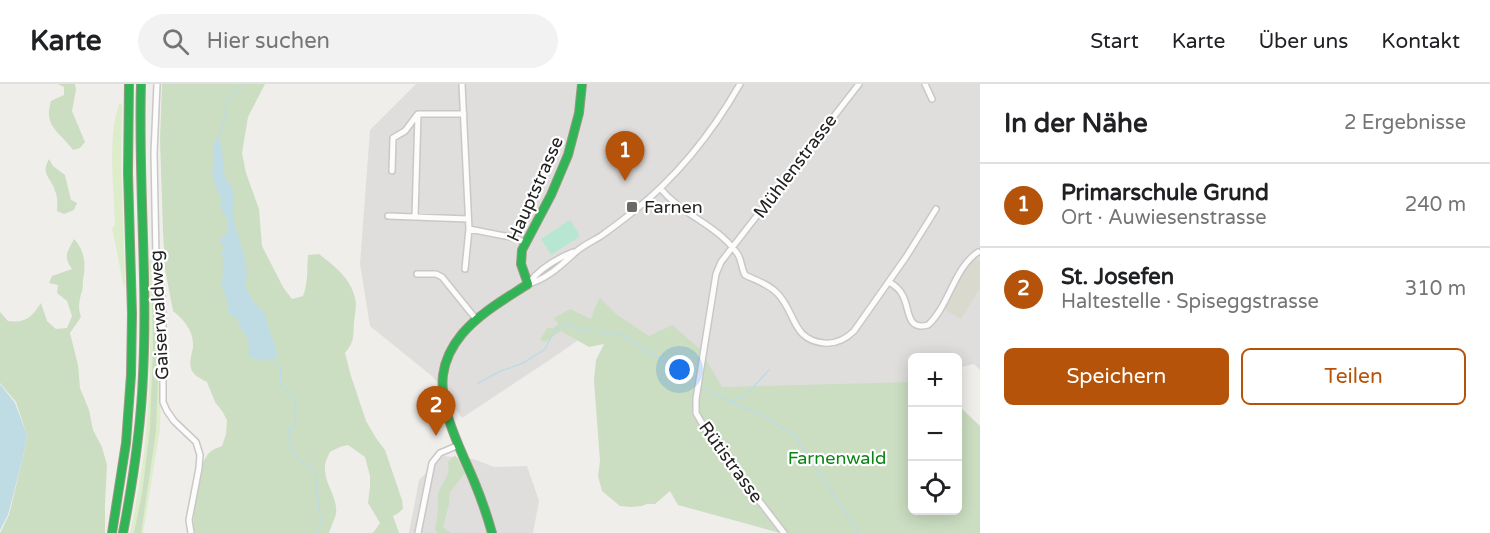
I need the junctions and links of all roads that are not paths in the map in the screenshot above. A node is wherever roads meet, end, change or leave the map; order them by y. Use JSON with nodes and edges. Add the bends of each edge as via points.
{"nodes":[{"id":1,"x":129,"y":84,"type":"edge"},
{"id":2,"x":141,"y":84,"type":"edge"},
{"id":3,"x":157,"y":84,"type":"edge"},
{"id":4,"x":462,"y":84,"type":"edge"},
{"id":5,"x":582,"y":84,"type":"edge"},
{"id":6,"x":740,"y":84,"type":"edge"},
{"id":7,"x":859,"y":84,"type":"edge"},
{"id":8,"x":926,"y":84,"type":"edge"},
{"id":9,"x":932,"y":99,"type":"dead end"},
{"id":10,"x":418,"y":114,"type":"junction"},
{"id":11,"x":464,"y":114,"type":"junction"},
{"id":12,"x":392,"y":171,"type":"dead end"},
{"id":13,"x":660,"y":188,"type":"junction"},
{"id":14,"x":936,"y":209,"type":"dead end"},
{"id":15,"x":388,"y":216,"type":"dead end"},
{"id":16,"x":415,"y":217,"type":"junction"},
{"id":17,"x":468,"y":219,"type":"junction"},
{"id":18,"x":469,"y":229,"type":"junction"},
{"id":19,"x":524,"y":242,"type":"junction"},
{"id":20,"x":733,"y":248,"type":"junction"},
{"id":21,"x":978,"y":252,"type":"dead end"},
{"id":22,"x":465,"y":269,"type":"dead end"},
{"id":23,"x":417,"y":274,"type":"dead end"},
{"id":24,"x":889,"y":282,"type":"junction"},
{"id":25,"x":528,"y":284,"type":"junction"},
{"id":26,"x":476,"y":319,"type":"junction"},
{"id":27,"x":459,"y":445,"type":"junction"},
{"id":28,"x":112,"y":533,"type":"edge"},
{"id":29,"x":123,"y":533,"type":"edge"},
{"id":30,"x":191,"y":533,"type":"edge"},
{"id":31,"x":418,"y":533,"type":"edge"},
{"id":32,"x":492,"y":533,"type":"edge"},
{"id":33,"x":784,"y":533,"type":"edge"}],
"edges":[{"from":1,"to":28,"type":"main road","via":[[132,374]]},
{"from":2,"to":29,"type":"main road","via":[[143,375],[137,451]]},
{"from":3,"to":30,"type":"street","name":"Gaiserwaldweg","via":[[154,205],[164,320],[164,402],[174,421],[196,442],[200,455],[189,520]]},
{"from":4,"to":11,"type":"street"},
{"from":5,"to":19,"type":"main road","name":"Hauptstrasse","via":[[580,111],[567,158]]},
{"from":6,"to":13,"type":"street","via":[[704,140]]},
{"from":7,"to":20,"type":"street","name":"Mühlenstrasse"},
{"from":8,"to":9,"type":"street"},
{"from":10,"to":11,"type":"street"},
{"from":10,"to":12,"type":"street","via":[[405,131],[393,138]]},
{"from":10,"to":16,"type":"street"},
{"from":11,"to":17,"type":"street"},
{"from":13,"to":20,"type":"street"},
{"from":13,"to":25,"type":"street","via":[[625,218],[578,251],[545,268]]},
{"from":14,"to":24,"type":"street"},
{"from":15,"to":16,"type":"street"},
{"from":16,"to":17,"type":"street"},
{"from":17,"to":18,"type":"street"},
{"from":18,"to":19,"type":"street"},
{"from":18,"to":22,"type":"street"},
{"from":19,"to":25,"type":"main road","name":"Hauptstrasse","via":[[521,259]]},
{"from":20,"to":24,"type":"street","via":[[745,275],[776,291],[800,332],[817,342],[843,340],[853,333]]},
{"from":20,"to":33,"type":"street","name":"Rütistrasse","via":[[716,270],[696,413]]},
{"from":21,"to":24,"type":"street","via":[[971,256],[928,325],[913,324],[905,298]]},
{"from":23,"to":26,"type":"street","via":[[442,277]]},
{"from":25,"to":26,"type":"main road"},
{"from":26,"to":27,"type":"main road","via":[[457,340],[444,371],[444,404]]},
{"from":27,"to":31,"type":"street","via":[[440,453],[432,463]]},
{"from":27,"to":32,"type":"main road"}]}
